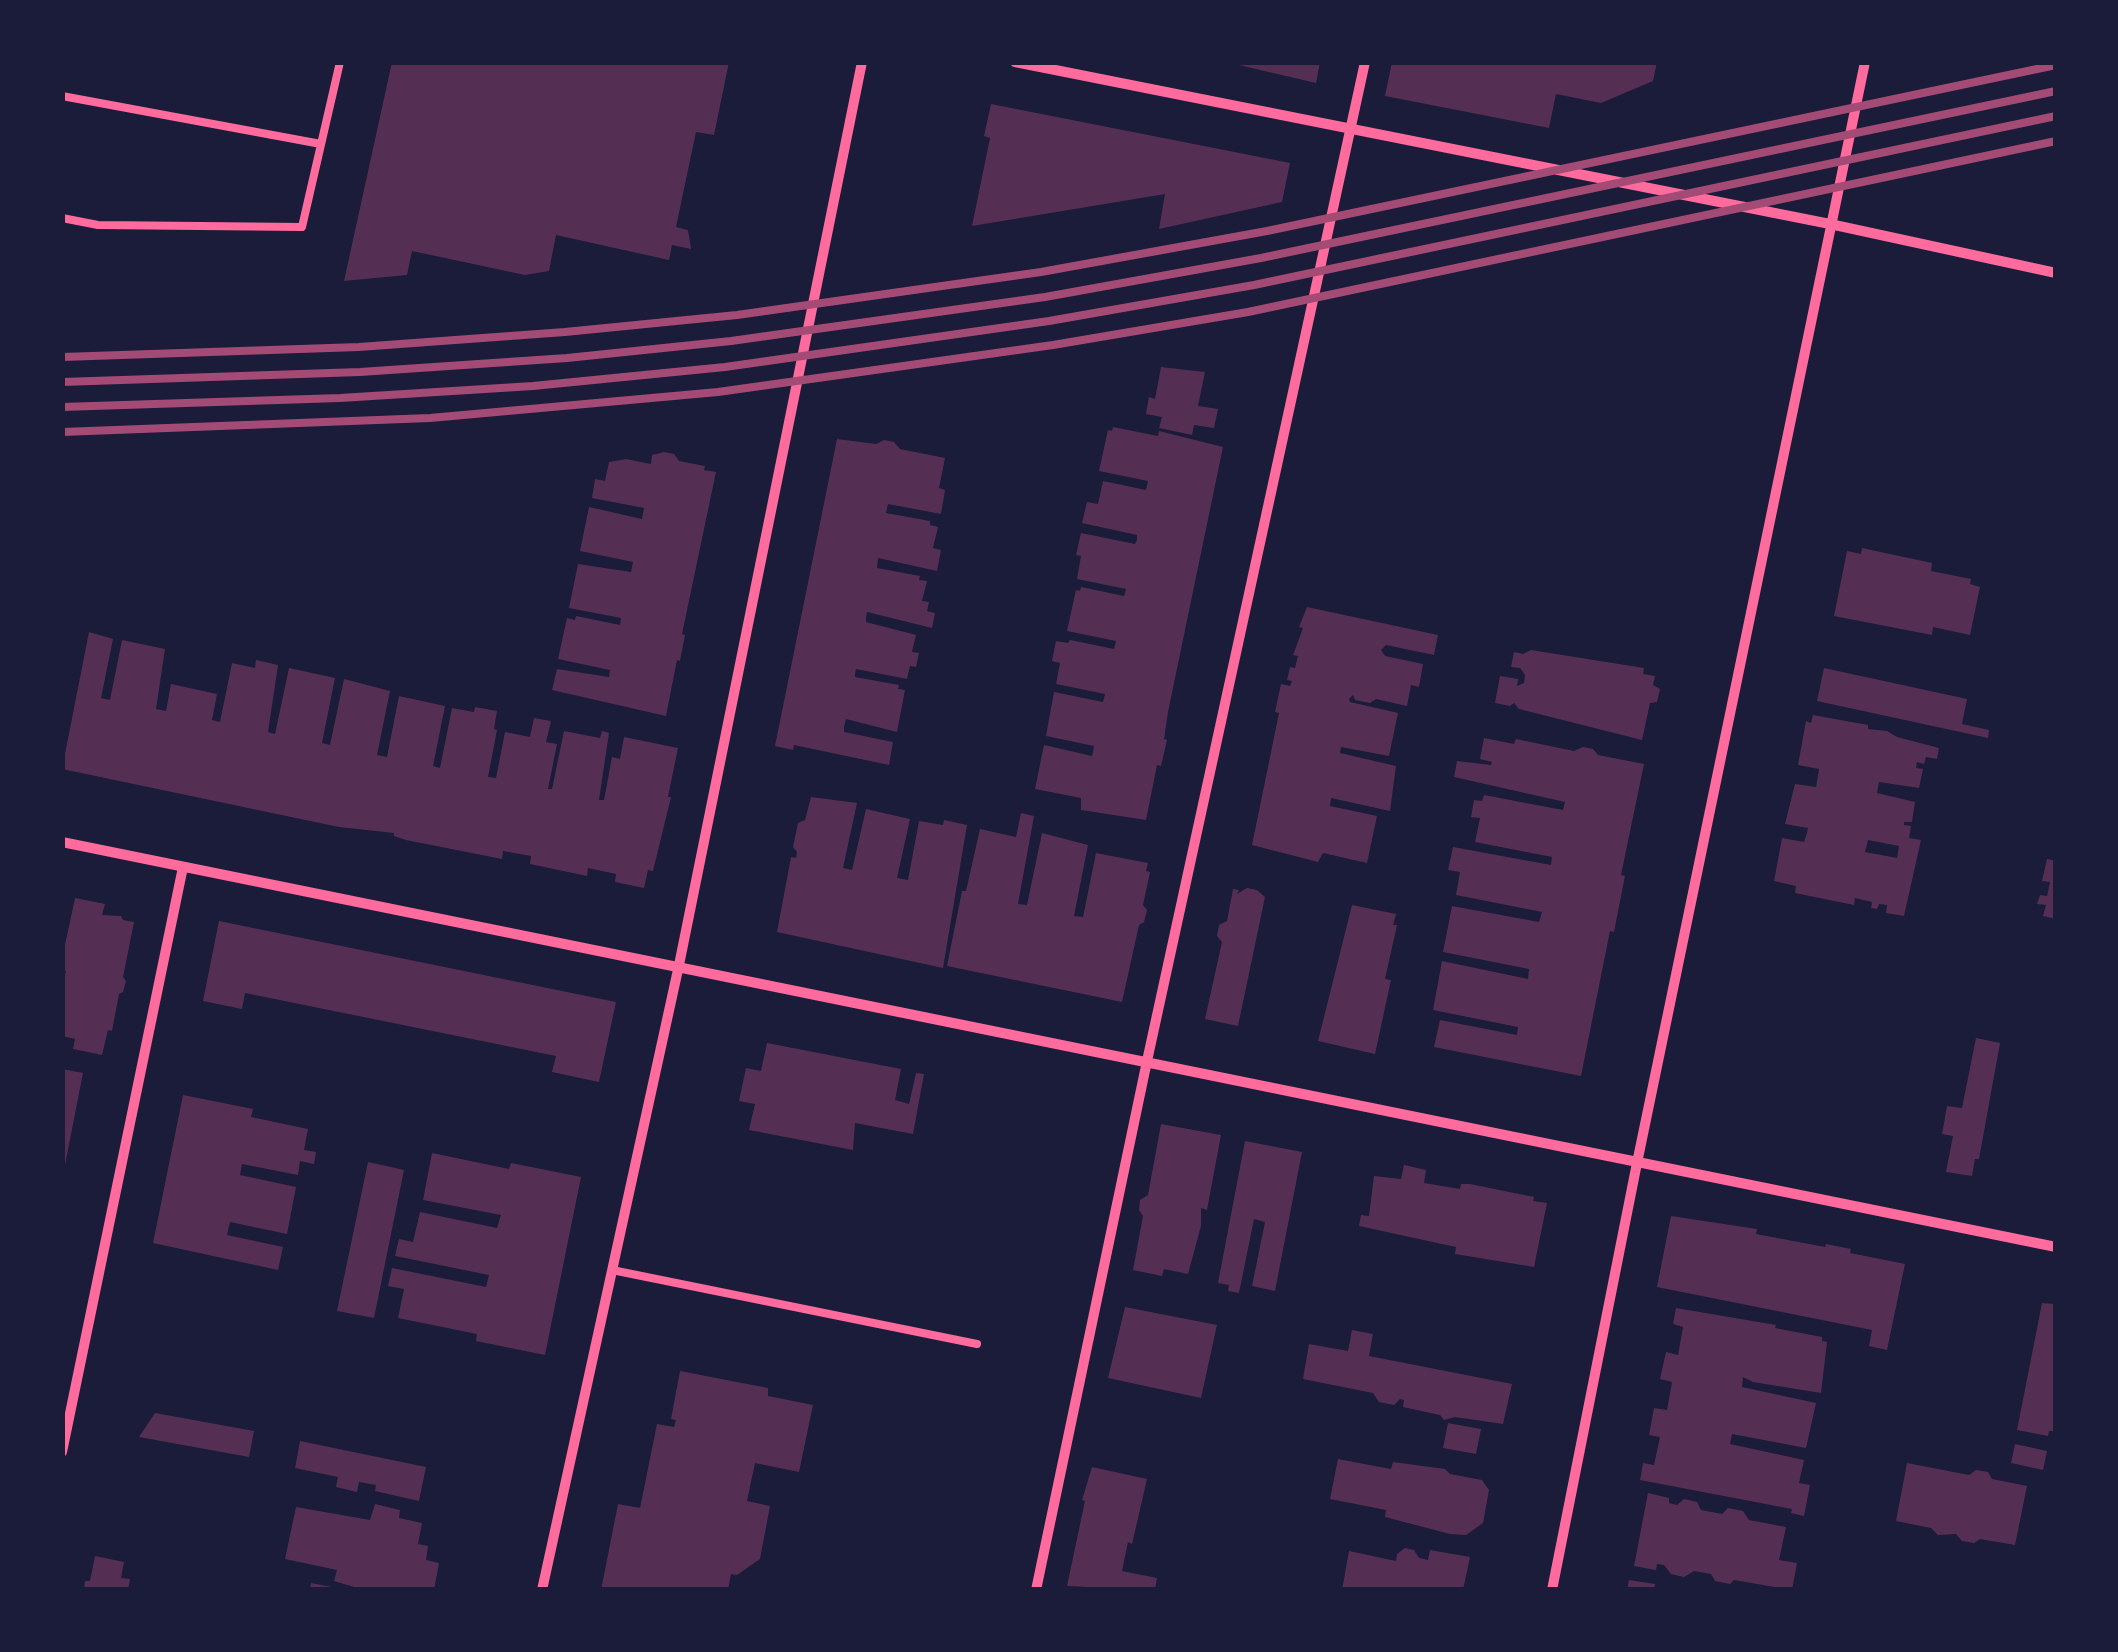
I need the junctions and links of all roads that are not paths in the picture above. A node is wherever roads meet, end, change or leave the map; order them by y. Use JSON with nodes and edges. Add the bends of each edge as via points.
{"nodes":[{"id":1,"x":340,"y":62,"type":"edge"},
{"id":2,"x":862,"y":62,"type":"edge"},
{"id":3,"x":1015,"y":62,"type":"edge"},
{"id":4,"x":1365,"y":62,"type":"edge"},
{"id":5,"x":1864,"y":62,"type":"edge"},
{"id":6,"x":1050,"y":66,"type":"edge"},
{"id":7,"x":62,"y":96,"type":"edge"},
{"id":8,"x":1351,"y":131,"type":"junction"},
{"id":9,"x":321,"y":144,"type":"junction"},
{"id":10,"x":62,"y":218,"type":"edge"},
{"id":11,"x":1830,"y":224,"type":"junction"},
{"id":12,"x":2056,"y":274,"type":"edge"},
{"id":13,"x":62,"y":842,"type":"edge"},
{"id":14,"x":182,"y":867,"type":"junction"},
{"id":15,"x":679,"y":965,"type":"junction"},
{"id":16,"x":1146,"y":1060,"type":"junction"},
{"id":17,"x":1637,"y":1163,"type":"junction"},
{"id":18,"x":2056,"y":1247,"type":"edge"},
{"id":19,"x":612,"y":1270,"type":"junction"},
{"id":20,"x":977,"y":1344,"type":"dead end"},
{"id":21,"x":62,"y":1452,"type":"edge"},
{"id":22,"x":542,"y":1590,"type":"edge"},
{"id":23,"x":1036,"y":1590,"type":"edge"},
{"id":24,"x":1552,"y":1590,"type":"edge"}],
"edges":[{"from":1,"to":9,"type":"lane"},
{"from":2,"to":15,"type":"street"},
{"from":3,"to":6,"type":"street"},
{"from":4,"to":8,"type":"street"},
{"from":5,"to":11,"type":"street"},
{"from":6,"to":8,"type":"street"},
{"from":7,"to":9,"type":"lane"},
{"from":8,"to":11,"type":"street"},
{"from":8,"to":16,"type":"street"},
{"from":9,"to":10,"type":"lane","via":[[302,228],[98,225]]},
{"from":11,"to":12,"type":"street"},
{"from":11,"to":17,"type":"street"},
{"from":13,"to":14,"type":"street"},
{"from":14,"to":15,"type":"street"},
{"from":14,"to":21,"type":"street"},
{"from":15,"to":16,"type":"street"},
{"from":15,"to":19,"type":"street"},
{"from":16,"to":17,"type":"street"},
{"from":16,"to":23,"type":"street"},
{"from":17,"to":18,"type":"street"},
{"from":17,"to":24,"type":"street"},
{"from":19,"to":20,"type":"lane"},
{"from":19,"to":22,"type":"street"}]}
